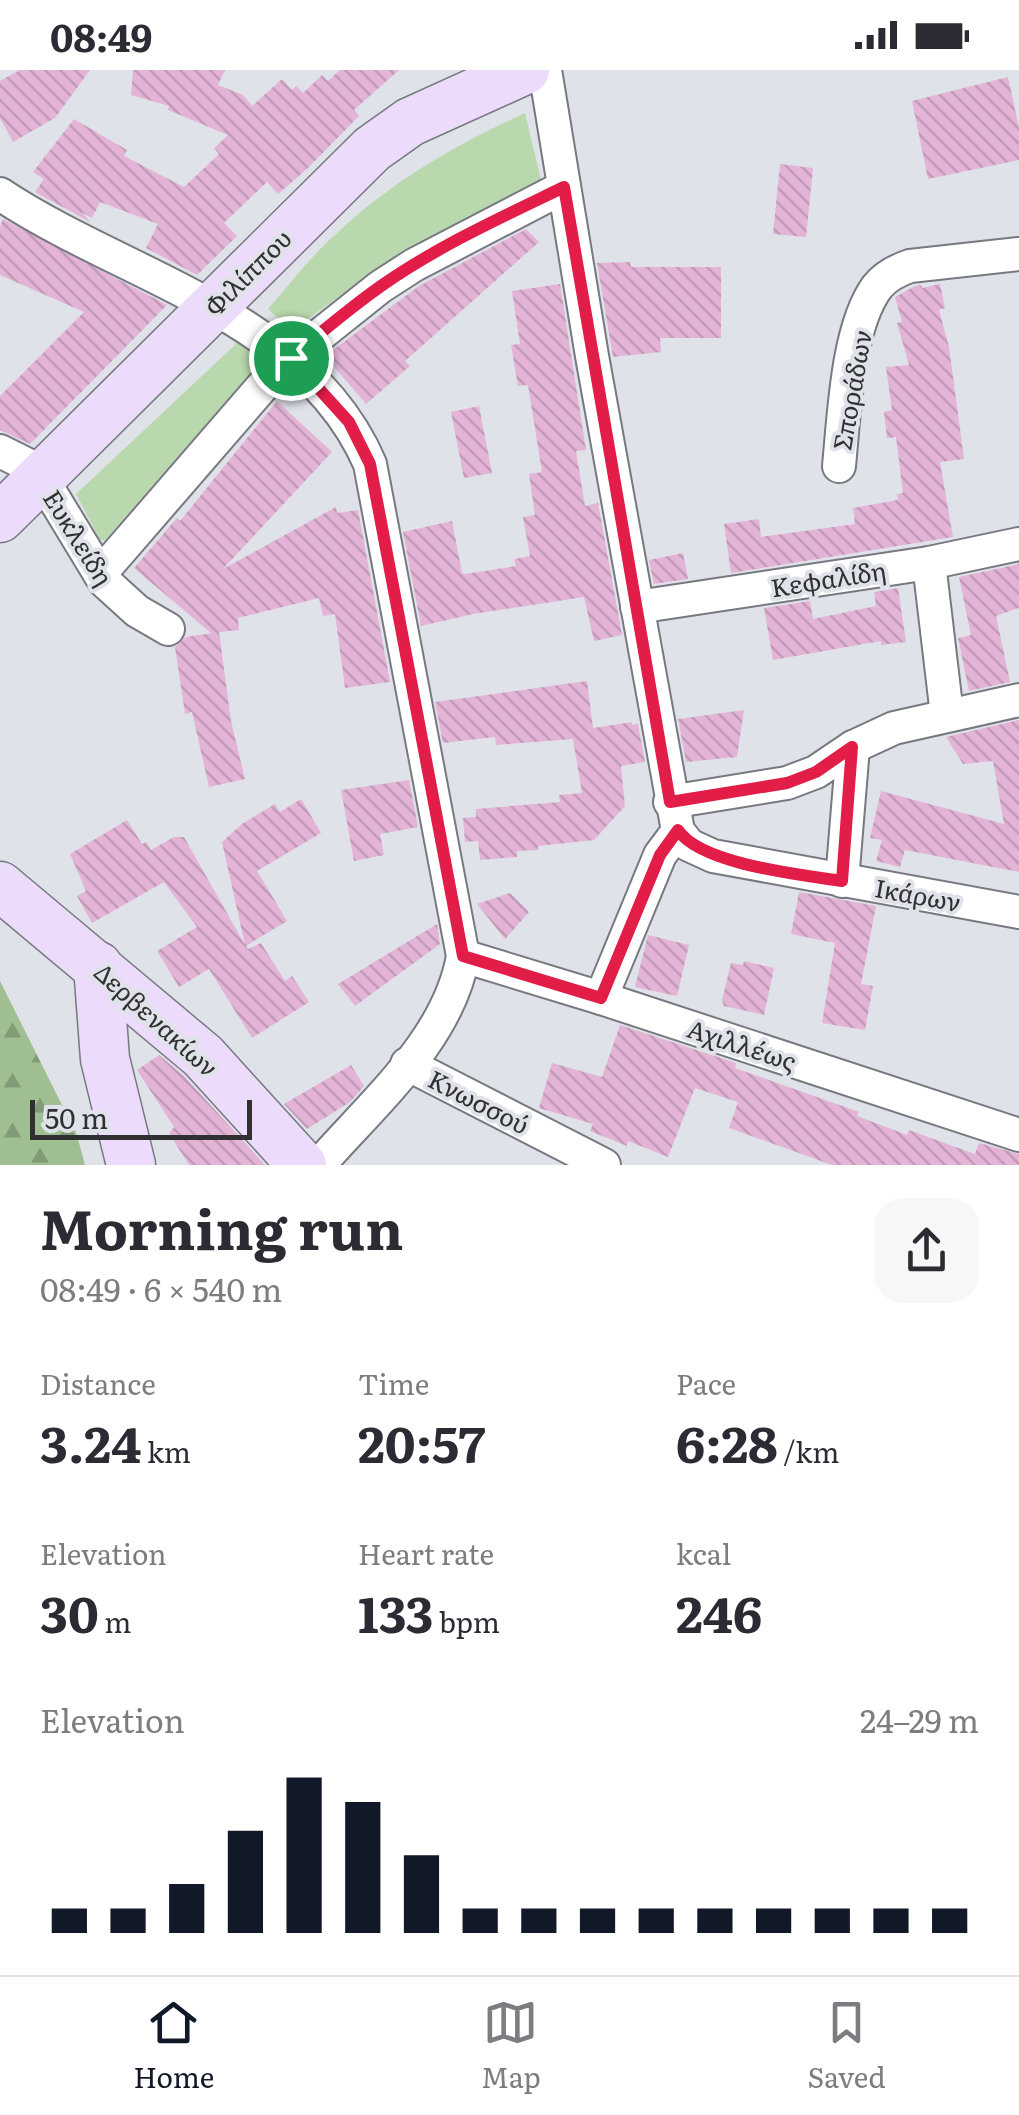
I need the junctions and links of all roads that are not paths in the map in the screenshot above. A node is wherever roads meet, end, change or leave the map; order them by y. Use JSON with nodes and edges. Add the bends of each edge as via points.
{"nodes":[{"id":1,"x":452,"y":70,"type":"edge"},
{"id":2,"x":525,"y":70,"type":"edge"},
{"id":3,"x":545,"y":70,"type":"edge"},
{"id":4,"x":372,"y":148,"type":"junction"},
{"id":5,"x":564,"y":187,"type":"junction"},
{"id":6,"x":0,"y":194,"type":"edge"},
{"id":7,"x":1019,"y":254,"type":"edge"},
{"id":8,"x":212,"y":308,"type":"junction"},
{"id":9,"x":291,"y":358,"type":"junction"},
{"id":10,"x":0,"y":451,"type":"edge"},
{"id":11,"x":838,"y":466,"type":"dead end"},
{"id":12,"x":41,"y":477,"type":"junction"},
{"id":13,"x":0,"y":518,"type":"edge"},
{"id":14,"x":1019,"y":544,"type":"edge"},
{"id":15,"x":930,"y":563,"type":"junction"},
{"id":16,"x":100,"y":574,"type":"junction"},
{"id":17,"x":637,"y":607,"type":"junction"},
{"id":18,"x":168,"y":630,"type":"dead end"},
{"id":19,"x":1019,"y":700,"type":"edge"},
{"id":20,"x":947,"y":714,"type":"junction"},
{"id":21,"x":852,"y":747,"type":"junction"},
{"id":22,"x":674,"y":816,"type":"junction"},
{"id":23,"x":842,"y":881,"type":"junction"},
{"id":24,"x":0,"y":886,"type":"edge"},
{"id":25,"x":1019,"y":912,"type":"edge"},
{"id":26,"x":463,"y":956,"type":"junction"},
{"id":27,"x":98,"y":966,"type":"junction"},
{"id":28,"x":601,"y":998,"type":"junction"},
{"id":29,"x":408,"y":1064,"type":"junction"},
{"id":30,"x":1019,"y":1136,"type":"edge"},
{"id":31,"x":131,"y":1165,"type":"edge"},
{"id":32,"x":302,"y":1165,"type":"edge"},
{"id":33,"x":320,"y":1165,"type":"edge"},
{"id":34,"x":604,"y":1165,"type":"edge"}],
"edges":[{"from":1,"to":4,"type":"street"},
{"from":2,"to":4,"type":"street","name":"Φιλίππου","via":[[410,122]]},
{"from":3,"to":5,"type":"street"},
{"from":4,"to":8,"type":"street","name":"Φιλίππου"},
{"from":5,"to":9,"type":"street","via":[[414,265]]},
{"from":5,"to":17,"type":"street"},
{"from":6,"to":8,"type":"street"},
{"from":7,"to":11,"type":"street","name":"Σποράδων","via":[[910,266],[878,287],[854,352]]},
{"from":8,"to":9,"type":"street"},
{"from":8,"to":12,"type":"street","name":"Φιλίππου"},
{"from":9,"to":16,"type":"street"},
{"from":9,"to":26,"type":"street","via":[[349,422],[370,464]]},
{"from":10,"to":12,"type":"street"},
{"from":12,"to":13,"type":"street","name":"Φιλίππου"},
{"from":12,"to":16,"type":"street","name":"Ευκλείδη"},
{"from":14,"to":15,"type":"street","name":"Κεφαλίδη"},
{"from":15,"to":17,"type":"street","name":"Κεφαλίδη"},
{"from":15,"to":20,"type":"street"},
{"from":16,"to":18,"type":"street","name":"Ευκλείδη","via":[[116,595]]},
{"from":17,"to":22,"type":"street"},
{"from":19,"to":20,"type":"street"},
{"from":20,"to":21,"type":"street"},
{"from":21,"to":22,"type":"street","via":[[816,772]]},
{"from":21,"to":23,"type":"street"},
{"from":22,"to":23,"type":"street","name":"Ικάρων","via":[[689,845],[713,856]]},
{"from":22,"to":28,"type":"street"},
{"from":23,"to":25,"type":"street","name":"Ικάρων"},
{"from":24,"to":27,"type":"street","name":"Δερβενακίων"},
{"from":26,"to":28,"type":"street","name":"Αχιλλέως"},
{"from":26,"to":29,"type":"street","via":[[442,1015]]},
{"from":27,"to":31,"type":"street","via":[[105,1059]]},
{"from":27,"to":32,"type":"street","name":"Δερβενακίων","via":[[203,1056]]},
{"from":28,"to":30,"type":"street","name":"Αχιλλέως"},
{"from":29,"to":33,"type":"street"},
{"from":29,"to":34,"type":"street","name":"Κνωσσού"}]}
